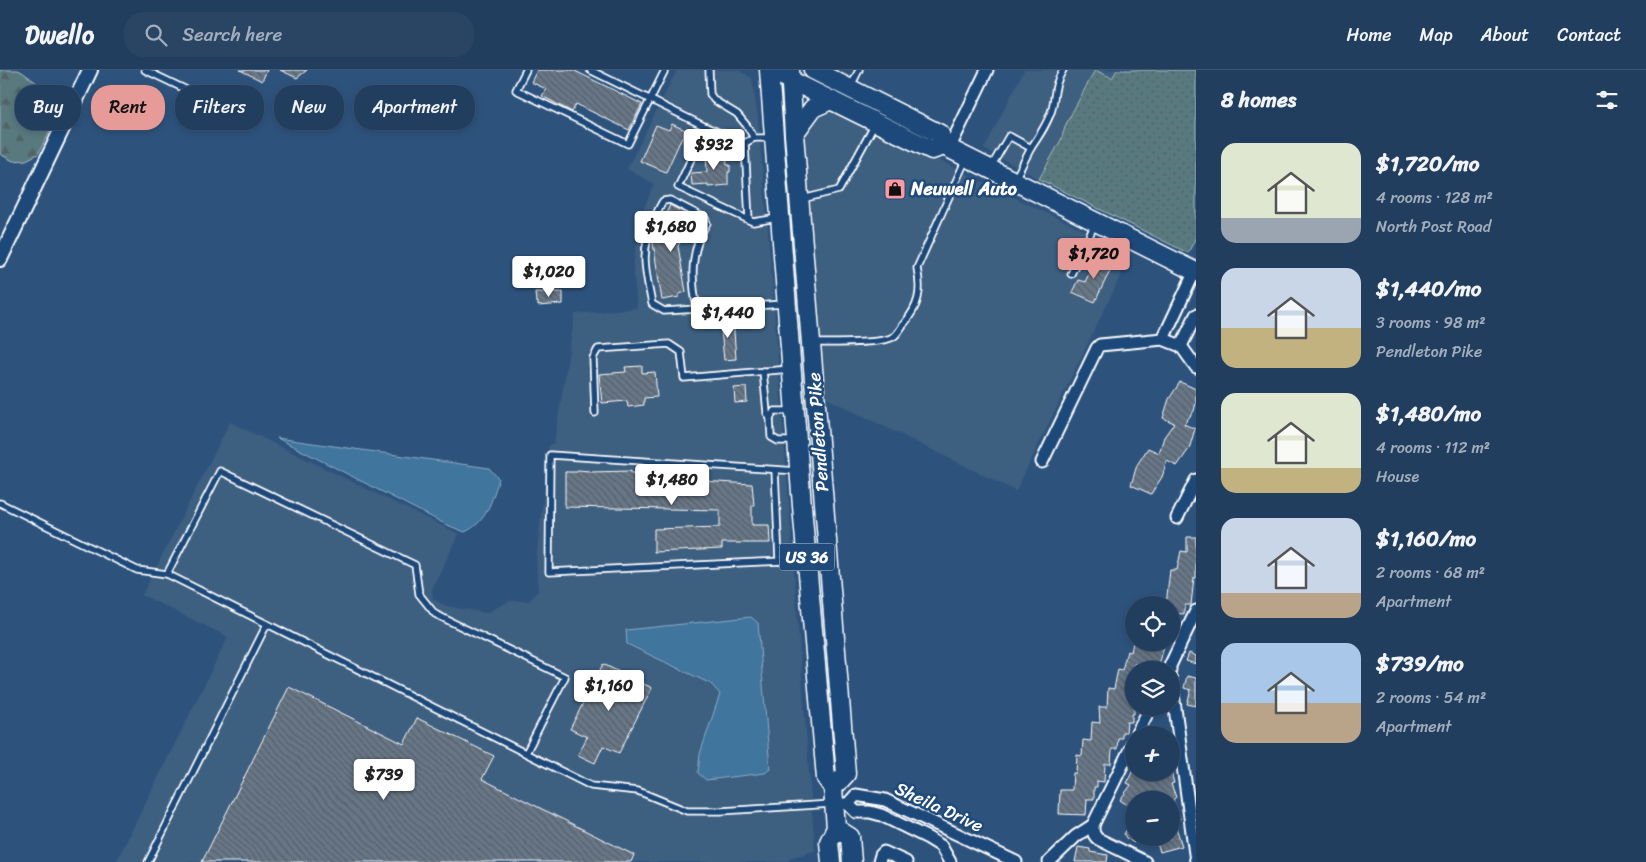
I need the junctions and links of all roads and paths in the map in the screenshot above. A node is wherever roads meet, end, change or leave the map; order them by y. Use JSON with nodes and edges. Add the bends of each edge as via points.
{"nodes":[{"id":1,"x":90,"y":70,"type":"edge"},
{"id":2,"x":146,"y":70,"type":"edge"},
{"id":3,"x":526,"y":70,"type":"edge"},
{"id":4,"x":590,"y":70,"type":"edge"},
{"id":5,"x":666,"y":70,"type":"edge"},
{"id":6,"x":709,"y":70,"type":"edge"},
{"id":7,"x":770,"y":70,"type":"edge"},
{"id":8,"x":813,"y":70,"type":"edge"},
{"id":9,"x":859,"y":70,"type":"edge"},
{"id":10,"x":987,"y":70,"type":"edge"},
{"id":11,"x":1062,"y":70,"type":"edge"},
{"id":12,"x":791,"y":75,"type":"edge"},
{"id":13,"x":177,"y":85,"type":"edge"},
{"id":14,"x":850,"y":89,"type":"junction"},
{"id":15,"x":650,"y":100,"type":"junction"},
{"id":16,"x":831,"y":100,"type":"junction"},
{"id":17,"x":876,"y":122,"type":"junction"},
{"id":18,"x":706,"y":127,"type":"junction"},
{"id":19,"x":794,"y":134,"type":"junction"},
{"id":20,"x":754,"y":138,"type":"junction"},
{"id":21,"x":774,"y":138,"type":"junction"},
{"id":22,"x":745,"y":143,"type":"junction"},
{"id":23,"x":946,"y":147,"type":"junction"},
{"id":24,"x":1031,"y":148,"type":"junction"},
{"id":25,"x":967,"y":158,"type":"junction"},
{"id":26,"x":990,"y":169,"type":"junction"},
{"id":27,"x":1014,"y":181,"type":"junction"},
{"id":28,"x":800,"y":200,"type":"junction"},
{"id":29,"x":780,"y":218,"type":"junction"},
{"id":30,"x":749,"y":220,"type":"junction"},
{"id":31,"x":1096,"y":222,"type":"junction"},
{"id":32,"x":1127,"y":238,"type":"junction"},
{"id":33,"x":1087,"y":239,"type":"junction"},
{"id":34,"x":0,"y":259,"type":"edge"},
{"id":35,"x":1195,"y":269,"type":"edge"},
{"id":36,"x":1071,"y":274,"type":"dead end"},
{"id":37,"x":787,"y":304,"type":"junction"},
{"id":38,"x":697,"y":309,"type":"junction"},
{"id":39,"x":1196,"y":315,"type":"edge"},
{"id":40,"x":1163,"y":339,"type":"junction"},
{"id":41,"x":812,"y":343,"type":"junction"},
{"id":42,"x":1181,"y":346,"type":"junction"},
{"id":43,"x":1196,"y":367,"type":"edge"},
{"id":44,"x":792,"y":369,"type":"junction"},
{"id":45,"x":763,"y":371,"type":"junction"},
{"id":46,"x":796,"y":411,"type":"junction"},
{"id":47,"x":595,"y":413,"type":"dead end"},
{"id":48,"x":770,"y":418,"type":"junction"},
{"id":49,"x":798,"y":441,"type":"junction"},
{"id":50,"x":1042,"y":462,"type":"dead end"},
{"id":51,"x":775,"y":470,"type":"junction"},
{"id":52,"x":800,"y":471,"type":"junction"},
{"id":53,"x":1196,"y":480,"type":"edge"},
{"id":54,"x":0,"y":503,"type":"edge"},
{"id":55,"x":1177,"y":518,"type":"dead end"},
{"id":56,"x":807,"y":560,"type":"junction"},
{"id":57,"x":779,"y":562,"type":"junction"},
{"id":58,"x":167,"y":574,"type":"junction"},
{"id":59,"x":1196,"y":612,"type":"edge"},
{"id":60,"x":267,"y":624,"type":"junction"},
{"id":61,"x":1173,"y":661,"type":"edge"},
{"id":62,"x":1176,"y":716,"type":"edge"},
{"id":63,"x":526,"y":753,"type":"junction"},
{"id":64,"x":1125,"y":759,"type":"edge"},
{"id":65,"x":838,"y":799,"type":"junction"},
{"id":66,"x":1093,"y":826,"type":"junction"},
{"id":67,"x":836,"y":828,"type":"junction"},
{"id":68,"x":880,"y":859,"type":"edge"},
{"id":69,"x":1196,"y":861,"type":"edge"},
{"id":70,"x":148,"y":862,"type":"edge"},
{"id":71,"x":831,"y":862,"type":"edge"},
{"id":72,"x":852,"y":862,"type":"edge"},
{"id":73,"x":906,"y":862,"type":"edge"},
{"id":74,"x":950,"y":862,"type":"edge"},
{"id":75,"x":1016,"y":862,"type":"edge"},
{"id":76,"x":1049,"y":862,"type":"edge"},
{"id":77,"x":1145,"y":862,"type":"edge"}],
"edges":[{"from":1,"to":34,"type":"street"},
{"from":2,"to":13,"type":"lane"},
{"from":3,"to":15,"type":"lane","via":[[516,90],[628,144]]},
{"from":4,"to":15,"type":"lane"},
{"from":5,"to":15,"type":"lane"},
{"from":6,"to":20,"type":"lane","via":[[710,94],[737,114]]},
{"from":7,"to":12,"type":"main road"},
{"from":7,"to":21,"type":"main road","name":"Pendleton Pike","number":"US 36"},
{"from":8,"to":14,"type":"main road"},
{"from":9,"to":14,"type":"lane"},
{"from":10,"to":23,"type":"street"},
{"from":11,"to":24,"type":"lane","via":[[1056,81],[1052,108]]},
{"from":12,"to":16,"type":"main road"},
{"from":12,"to":19,"type":"main road","name":"Pendleton Pike"},
{"from":14,"to":23,"type":"main road","via":[[940,134]]},
{"from":15,"to":18,"type":"lane"},
{"from":16,"to":17,"type":"main road"},
{"from":16,"to":19,"type":"main road","via":[[813,108]]},
{"from":17,"to":23,"type":"main road","via":[[932,150]]},
{"from":17,"to":28,"type":"lane","via":[[839,190]]},
{"from":18,"to":22,"type":"lane"},
{"from":18,"to":30,"type":"lane","via":[[678,186]]},
{"from":19,"to":28,"type":"main road","name":"Pendleton Pike"},
{"from":20,"to":21,"type":"lane"},
{"from":20,"to":22,"type":"lane"},
{"from":21,"to":29,"type":"main road","name":"Pendleton Pike","number":"US 36"},
{"from":22,"to":30,"type":"lane"},
{"from":23,"to":25,"type":"main road"},
{"from":24,"to":26,"type":"lane","via":[[1009,136]]},
{"from":24,"to":27,"type":"lane"},
{"from":25,"to":26,"type":"main road"},
{"from":25,"to":41,"type":"lane","via":[[917,268],[921,285],[909,318],[892,338],[870,342]]},
{"from":26,"to":27,"type":"main road"},
{"from":27,"to":31,"type":"main road"},
{"from":28,"to":41,"type":"main road","name":"Pendleton Pike"},
{"from":29,"to":30,"type":"lane"},
{"from":29,"to":37,"type":"main road","name":"Pendleton Pike","number":"US 36"},
{"from":31,"to":32,"type":"main road"},
{"from":31,"to":33,"type":"lane"},
{"from":32,"to":33,"type":"lane","via":[[1118,254]]},
{"from":32,"to":35,"type":"main road"},
{"from":33,"to":36,"type":"lane"},
{"from":35,"to":40,"type":"street"},
{"from":37,"to":38,"type":"lane"},
{"from":37,"to":44,"type":"main road","name":"Pendleton Pike","number":"US 36"},
{"from":38,"to":38,"type":"lane","via":[[664,311],[652,304],[644,251],[647,236],[663,201],[670,200],[696,213],[707,223],[694,250]]},
{"from":39,"to":42,"type":"street"},
{"from":40,"to":42,"type":"street"},
{"from":40,"to":50,"type":"street","via":[[1106,344],[1097,348]]},
{"from":41,"to":65,"type":"main road","name":"Pendleton Pike","via":[[846,774]]},
{"from":42,"to":43,"type":"street"},
{"from":44,"to":45,"type":"lane"},
{"from":44,"to":46,"type":"main road","name":"Pendleton Pike","number":"US 36"},
{"from":45,"to":47,"type":"lane","via":[[684,378],[681,352],[669,344],[598,349],[593,358]]},
{"from":45,"to":48,"type":"lane"},
{"from":46,"to":48,"type":"lane","via":[[774,411]]},
{"from":46,"to":49,"type":"main road","name":"Pendleton Pike","number":"US 36"},
{"from":48,"to":49,"type":"lane","via":[[772,436],[778,440]]},
{"from":49,"to":52,"type":"main road","name":"Pendleton Pike","number":"US 36"},
{"from":51,"to":52,"type":"lane"},
{"from":51,"to":57,"type":"lane"},
{"from":51,"to":57,"type":"lane","via":[[550,454],[549,572]]},
{"from":52,"to":56,"type":"main road","name":"Pendleton Pike","number":"US 36"},
{"from":53,"to":55,"type":"street"},
{"from":54,"to":58,"type":"lane","via":[[137,570]]},
{"from":56,"to":57,"type":"lane"},
{"from":56,"to":65,"type":"main road","name":"Pendleton Pike","number":"US 36","via":[[826,778]]},
{"from":58,"to":60,"type":"lane"},
{"from":58,"to":63,"type":"lane","via":[[220,471],[415,566],[419,594],[435,614],[565,677]]},
{"from":59,"to":61,"type":"street"},
{"from":60,"to":63,"type":"lane"},
{"from":60,"to":70,"type":"lane"},
{"from":62,"to":69,"type":"street"},
{"from":63,"to":65,"type":"lane","via":[[592,786],[638,791],[687,811],[721,811]]},
{"from":64,"to":66,"type":"street"},
{"from":65,"to":67,"type":"main road","name":"Pendleton Pike","number":"US 36"},
{"from":65,"to":74,"type":"street","name":"Sheila Drive","via":[[856,812],[881,815],[928,838],[941,846]]},
{"from":65,"to":75,"type":"street","name":"Sheila Drive","via":[[856,795],[885,800]]},
{"from":66,"to":76,"type":"street","via":[[1076,836]]},
{"from":66,"to":77,"type":"street","via":[[1098,839]]},
{"from":67,"to":71,"type":"main road","name":"Pendleton Pike","number":"US 36","via":[[829,842]]},
{"from":67,"to":72,"type":"main road","via":[[850,837]]},
{"from":68,"to":73,"type":"street","via":[[884,852]]}]}
